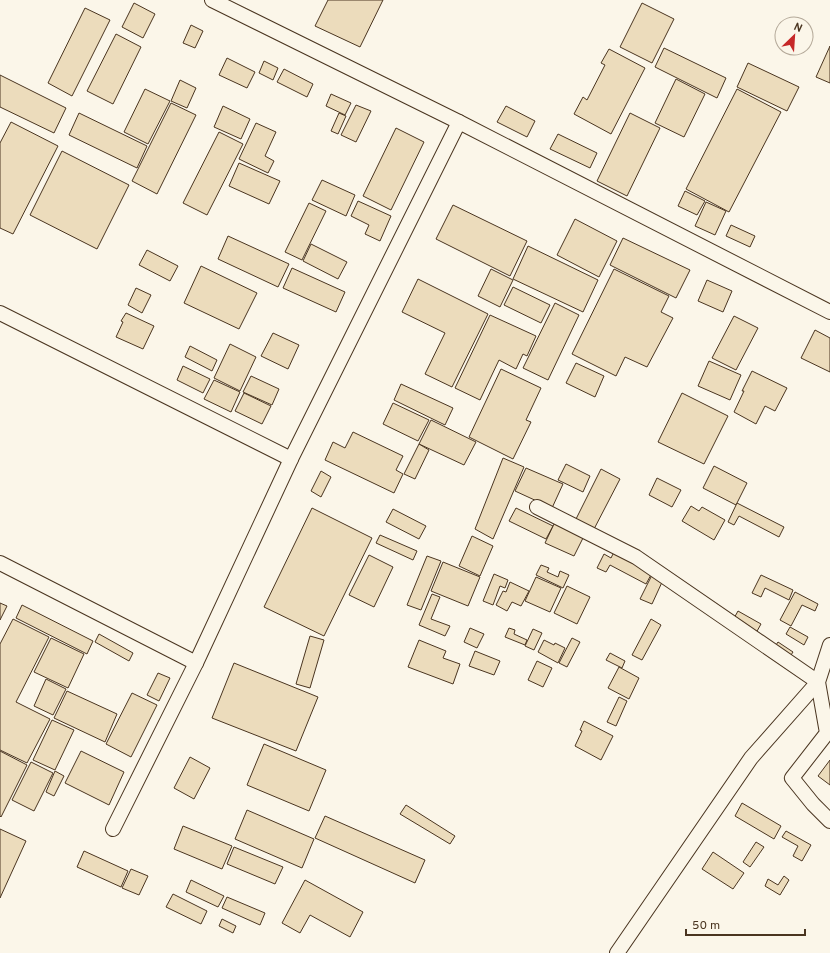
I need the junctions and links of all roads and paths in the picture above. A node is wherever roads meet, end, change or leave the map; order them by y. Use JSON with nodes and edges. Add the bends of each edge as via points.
{"nodes":[{"id":1,"x":212,"y":0,"type":"edge"},
{"id":2,"x":459,"y":122,"type":"junction"},
{"id":3,"x":830,"y":312,"type":"edge"},
{"id":4,"x":0,"y":313,"type":"edge"},
{"id":5,"x":291,"y":459,"type":"junction"},
{"id":6,"x":537,"y":508,"type":"dead end"},
{"id":7,"x":0,"y":563,"type":"edge"},
{"id":8,"x":830,"y":645,"type":"edge"},
{"id":9,"x":196,"y":663,"type":"junction"},
{"id":10,"x":818,"y":682,"type":"junction"},
{"id":11,"x":830,"y":821,"type":"edge"},
{"id":12,"x":113,"y":829,"type":"dead end"},
{"id":13,"x":618,"y":953,"type":"edge"}],
"edges":[{"from":1,"to":2,"type":"street"},
{"from":2,"to":3,"type":"street"},
{"from":2,"to":5,"type":"street"},
{"from":4,"to":5,"type":"street"},
{"from":5,"to":9,"type":"street"},
{"from":6,"to":10,"type":"street","via":[[636,556]]},
{"from":7,"to":9,"type":"street"},
{"from":8,"to":10,"type":"street"},
{"from":9,"to":12,"type":"street"},
{"from":10,"to":11,"type":"street","via":[[827,733],[792,778]]},
{"from":10,"to":13,"type":"street","via":[[751,758]]}]}
